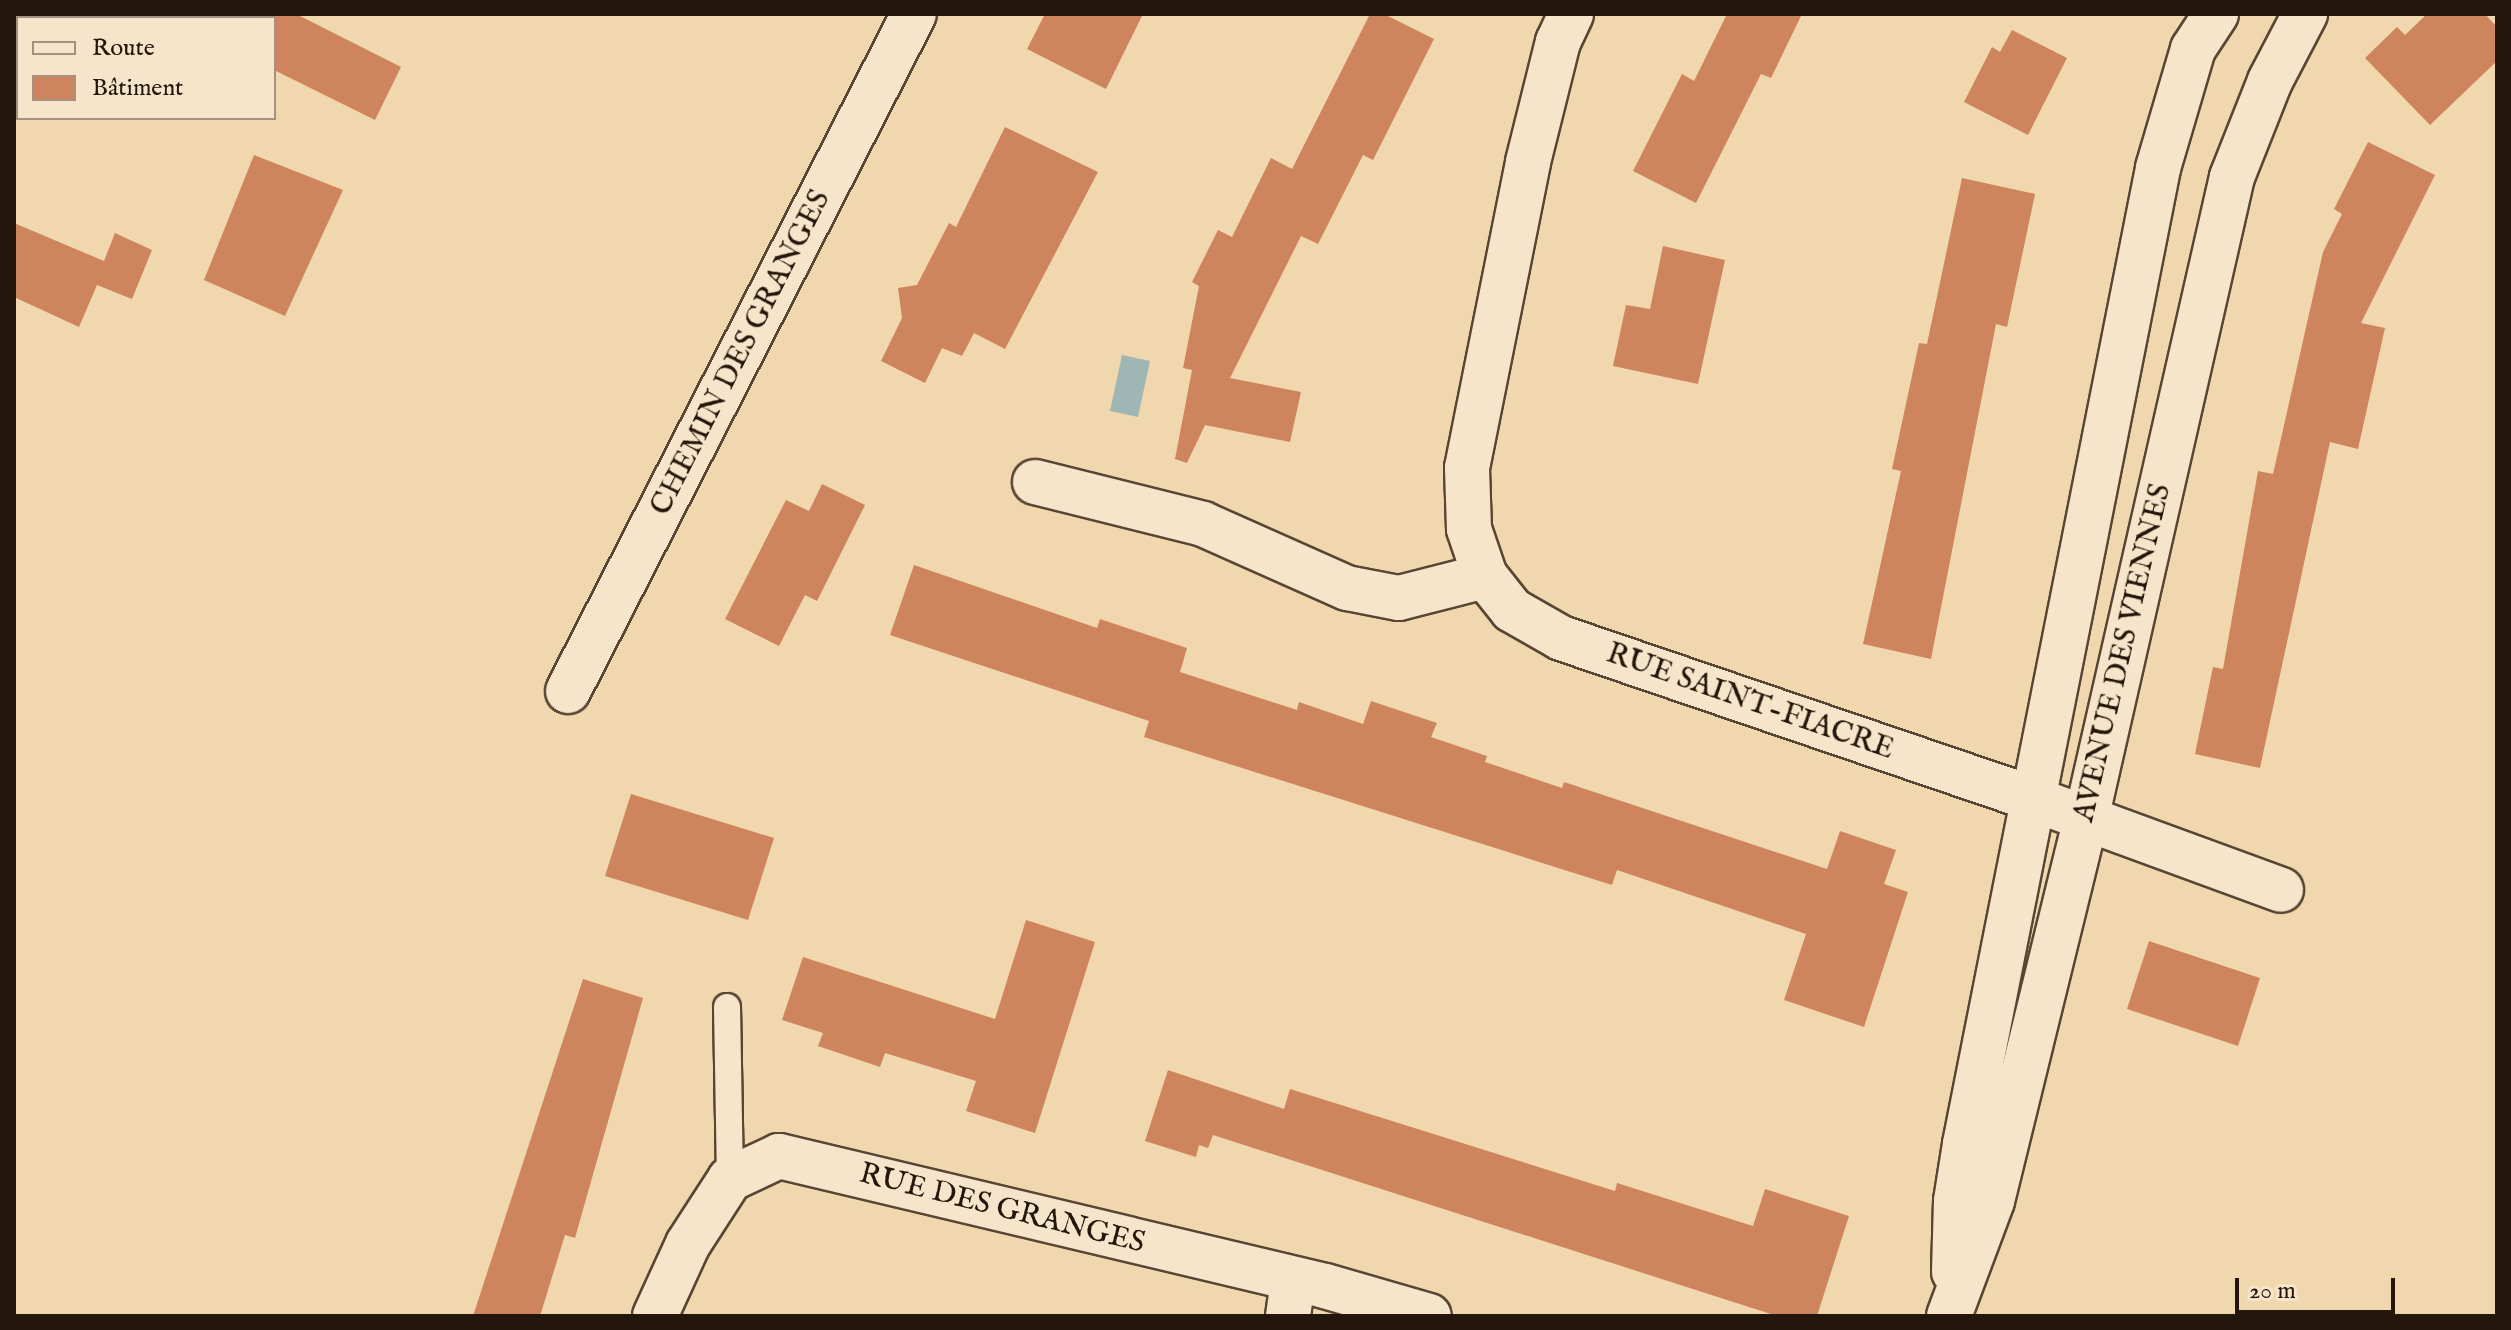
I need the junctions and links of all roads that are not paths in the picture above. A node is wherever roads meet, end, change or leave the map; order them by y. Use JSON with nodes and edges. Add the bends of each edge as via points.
{"nodes":[{"id":1,"x":914,"y":14,"type":"edge"},
{"id":2,"x":1571,"y":14,"type":"edge"},
{"id":3,"x":2216,"y":14,"type":"edge"},
{"id":4,"x":2305,"y":14,"type":"edge"},
{"id":5,"x":1035,"y":482,"type":"dead end"},
{"id":6,"x":1485,"y":576,"type":"junction"},
{"id":7,"x":568,"y":691,"type":"dead end"},
{"id":8,"x":2033,"y":799,"type":"junction"},
{"id":9,"x":2086,"y":819,"type":"junction"},
{"id":10,"x":2281,"y":890,"type":"dead end"},
{"id":11,"x":727,"y":1007,"type":"dead end"},
{"id":12,"x":730,"y":1179,"type":"junction"},
{"id":13,"x":1290,"y":1298,"type":"edge"},
{"id":14,"x":1951,"y":1307,"type":"edge"},
{"id":15,"x":655,"y":1316,"type":"edge"},
{"id":16,"x":1429,"y":1316,"type":"edge"}],
"edges":[{"from":1,"to":7,"type":"street","name":"CHEMIN DES GRANGES"},
{"from":2,"to":6,"type":"street","name":"RUE SAINT-FIACRE","via":[[1558,42],[1528,162],[1467,468],[1469,529]]},
{"from":3,"to":8,"type":"street","name":"AVENUE DES VIENNES","via":[[2193,49],[2158,168]]},
{"from":4,"to":9,"type":"street","name":"AVENUE DES VIENNES","via":[[2270,81],[2232,177]]},
{"from":5,"to":6,"type":"street","via":[[1203,524],[1347,588],[1399,598]]},
{"from":6,"to":8,"type":"street","name":"RUE SAINT-FIACRE","via":[[1512,610],[1561,638]]},
{"from":8,"to":9,"type":"street","name":"RUE SAINT-FIACRE"},
{"from":8,"to":14,"type":"street","name":"AVENUE DES VIENNES","via":[[1958,1187]]},
{"from":9,"to":10,"type":"street","name":"RUE SAINT-FIACRE"},
{"from":9,"to":14,"type":"street","name":"AVENUE DES VIENNES","via":[[1992,1201]]},
{"from":11,"to":12,"type":"lane"},
{"from":12,"to":13,"type":"street","name":"RUE DES GRANGES","via":[[779,1156]]},
{"from":12,"to":15,"type":"street","via":[[688,1244]]},
{"from":13,"to":16,"type":"street","name":"RUE DES GRANGES"}]}
